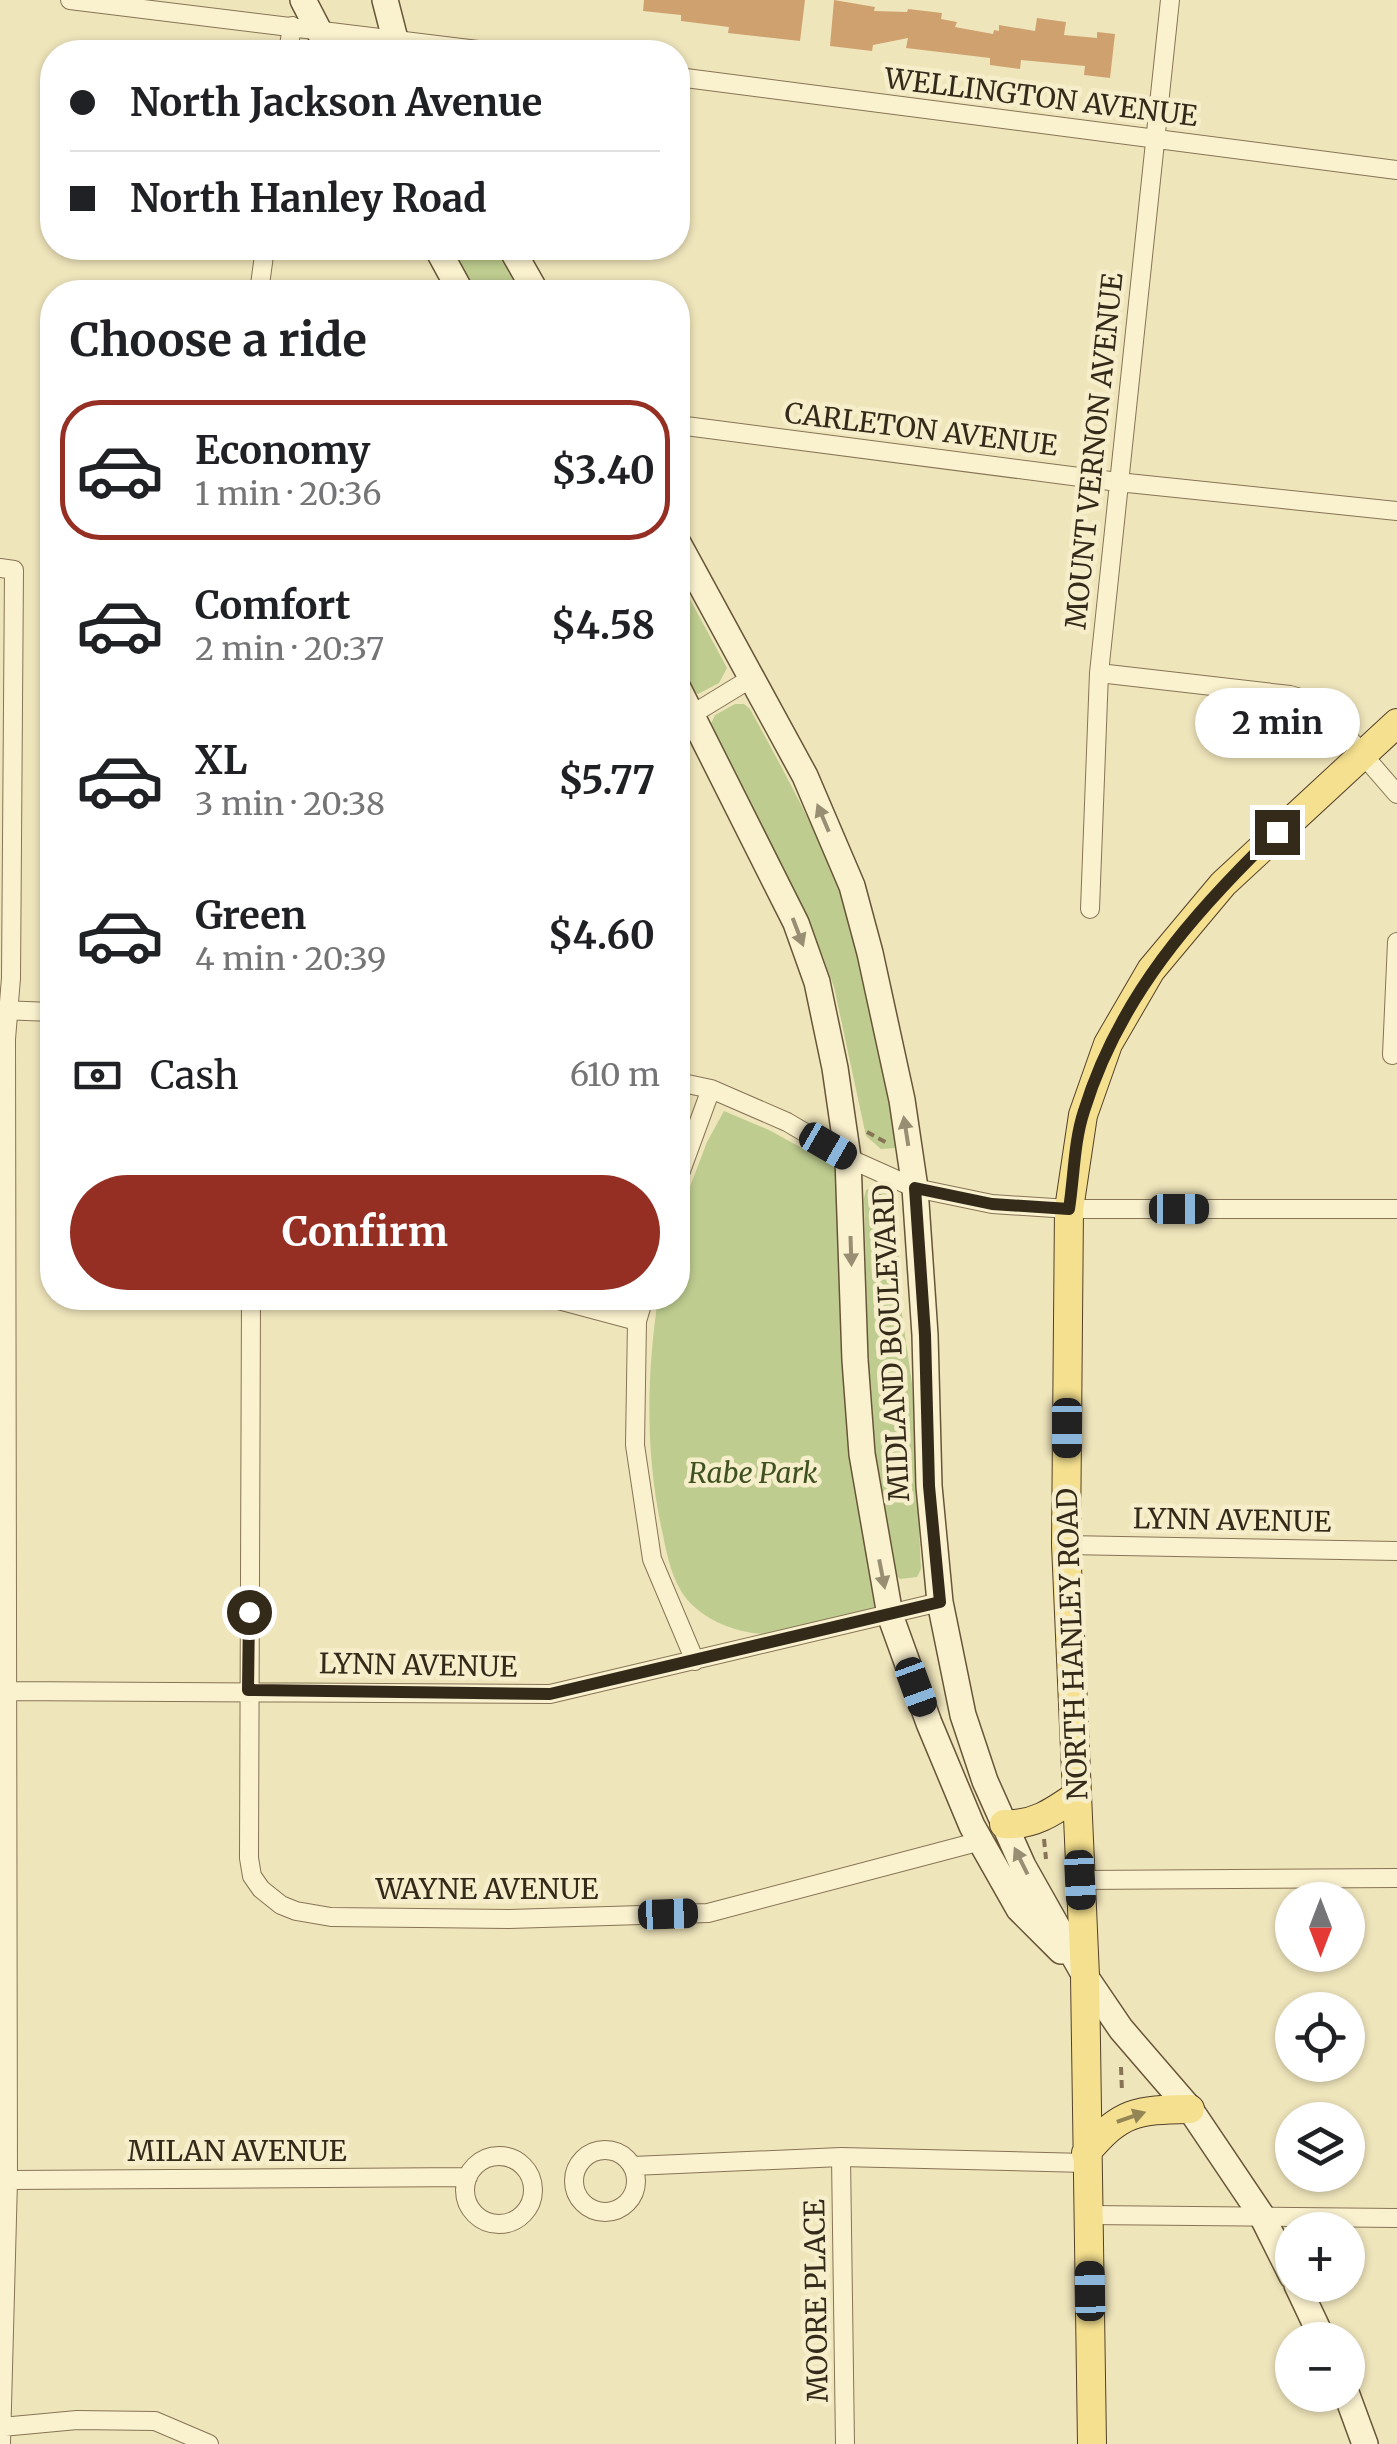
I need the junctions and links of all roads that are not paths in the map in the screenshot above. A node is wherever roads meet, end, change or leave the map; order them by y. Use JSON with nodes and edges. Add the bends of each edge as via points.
{"nodes":[{"id":1,"x":70,"y":0,"type":"edge"},
{"id":2,"x":303,"y":0,"type":"edge"},
{"id":3,"x":385,"y":0,"type":"edge"},
{"id":4,"x":1170,"y":0,"type":"edge"},
{"id":5,"x":292,"y":26,"type":"junction"},
{"id":6,"x":290,"y":40,"type":"edge"},
{"id":7,"x":320,"y":40,"type":"edge"},
{"id":8,"x":323,"y":40,"type":"edge"},
{"id":9,"x":397,"y":40,"type":"edge"},
{"id":10,"x":690,"y":79,"type":"edge"},
{"id":11,"x":1154,"y":140,"type":"junction"},
{"id":12,"x":1397,"y":170,"type":"edge"},
{"id":13,"x":690,"y":427,"type":"edge"},
{"id":14,"x":1118,"y":482,"type":"junction"},
{"id":15,"x":1397,"y":510,"type":"edge"},
{"id":16,"x":690,"y":566,"type":"edge"},
{"id":17,"x":7,"y":569,"type":"edge"},
{"id":18,"x":1099,"y":674,"type":"junction"},
{"id":19,"x":750,"y":679,"type":"junction"},
{"id":20,"x":690,"y":715,"type":"edge"},
{"id":21,"x":1397,"y":722,"type":"edge"},
{"id":22,"x":690,"y":730,"type":"edge"},
{"id":23,"x":1364,"y":753,"type":"junction"},
{"id":24,"x":5,"y":779,"type":"edge"},
{"id":25,"x":1397,"y":794,"type":"edge"},
{"id":26,"x":1090,"y":909,"type":"dead end"},
{"id":27,"x":1397,"y":942,"type":"edge"},
{"id":28,"x":4,"y":1010,"type":"edge"},
{"id":29,"x":40,"y":1012,"type":"edge"},
{"id":30,"x":1392,"y":1055,"type":"dead end"},
{"id":31,"x":690,"y":1085,"type":"edge"},
{"id":32,"x":711,"y":1089,"type":"junction"},
{"id":33,"x":690,"y":1146,"type":"edge"},
{"id":34,"x":848,"y":1158,"type":"junction"},
{"id":35,"x":906,"y":1194,"type":"junction"},
{"id":36,"x":1069,"y":1209,"type":"junction"},
{"id":37,"x":1397,"y":1210,"type":"edge"},
{"id":38,"x":251,"y":1310,"type":"edge"},
{"id":39,"x":596,"y":1310,"type":"edge"},
{"id":40,"x":641,"y":1310,"type":"edge"},
{"id":41,"x":638,"y":1321,"type":"junction"},
{"id":42,"x":1066,"y":1545,"type":"junction"},
{"id":43,"x":1397,"y":1551,"type":"edge"},
{"id":44,"x":940,"y":1602,"type":"junction"},
{"id":45,"x":890,"y":1615,"type":"junction"},
{"id":46,"x":3,"y":1642,"type":"edge"},
{"id":47,"x":695,"y":1662,"type":"junction"},
{"id":48,"x":248,"y":1690,"type":"junction"},
{"id":49,"x":6,"y":1691,"type":"junction"},
{"id":50,"x":1076,"y":1796,"type":"junction"},
{"id":51,"x":1004,"y":1824,"type":"junction"},
{"id":52,"x":980,"y":1841,"type":"junction"},
{"id":53,"x":1397,"y":1878,"type":"edge"},
{"id":54,"x":1080,"y":1880,"type":"junction"},
{"id":55,"x":1085,"y":1976,"type":"junction"},
{"id":56,"x":1190,"y":2108,"type":"junction"},
{"id":57,"x":841,"y":2157,"type":"junction"},
{"id":58,"x":1086,"y":2158,"type":"junction"},
{"id":59,"x":632,"y":2166,"type":"dead end"},
{"id":60,"x":468,"y":2177,"type":"dead end"},
{"id":61,"x":8,"y":2180,"type":"junction"},
{"id":62,"x":1089,"y":2215,"type":"junction"},
{"id":63,"x":1262,"y":2216,"type":"junction"},
{"id":64,"x":1397,"y":2218,"type":"edge"},
{"id":65,"x":1275,"y":2242,"type":"edge"},
{"id":66,"x":1353,"y":2412,"type":"edge"},
{"id":67,"x":2,"y":2436,"type":"edge"},
{"id":68,"x":209,"y":2444,"type":"edge"},
{"id":69,"x":845,"y":2444,"type":"edge"},
{"id":70,"x":1092,"y":2444,"type":"edge"},
{"id":71,"x":1364,"y":2444,"type":"edge"}],
"edges":[{"from":1,"to":5,"type":"street"},
{"from":2,"to":8,"type":"main road"},
{"from":3,"to":9,"type":"main road"},
{"from":4,"to":11,"type":"street","name":"MOUNT VERNON AVENUE"},
{"from":5,"to":6,"type":"street"},
{"from":5,"to":7,"type":"street"},
{"from":10,"to":11,"type":"street","name":"WELLINGTON AVENUE"},
{"from":11,"to":12,"type":"street","name":"WELLINGTON AVENUE"},
{"from":11,"to":14,"type":"street","name":"MOUNT VERNON AVENUE"},
{"from":13,"to":14,"type":"street","name":"CARLETON AVENUE"},
{"from":14,"to":15,"type":"street","name":"CARLETON AVENUE"},
{"from":14,"to":18,"type":"street","name":"MOUNT VERNON AVENUE"},
{"from":16,"to":19,"type":"main road","name":"MIDLAND BOULEVARD"},
{"from":17,"to":24,"type":"street"},
{"from":18,"to":23,"type":"street","via":[[1314,702]]},
{"from":18,"to":26,"type":"street","name":"MOUNT VERNON AVENUE"},
{"from":19,"to":20,"type":"street"},
{"from":35,"to":19,"type":"main road","name":"MIDLAND BOULEVARD","one_way":true,"via":[[902,1100],[852,886],[805,776]]},
{"from":21,"to":23,"type":"main road","name":"NORTH HANLEY ROAD"},
{"from":22,"to":34,"type":"main road","name":"MIDLAND BOULEVARD","one_way":true,"via":[[796,923],[836,1068]]},
{"from":23,"to":25,"type":"street"},
{"from":23,"to":36,"type":"main road","name":"NORTH HANLEY ROAD","via":[[1223,884],[1151,970],[1108,1044],[1082,1115]]},
{"from":24,"to":28,"type":"street"},
{"from":27,"to":30,"type":"street"},
{"from":28,"to":29,"type":"street"},
{"from":28,"to":46,"type":"street"},
{"from":31,"to":32,"type":"street"},
{"from":32,"to":33,"type":"street"},
{"from":32,"to":34,"type":"street"},
{"from":34,"to":35,"type":"street"},
{"from":34,"to":45,"type":"main road","name":"MIDLAND BOULEVARD","one_way":true,"via":[[862,1454]]},
{"from":35,"to":36,"type":"street"},
{"from":35,"to":44,"type":"main road","name":"MIDLAND BOULEVARD","via":[[925,1335]]},
{"from":36,"to":37,"type":"street"},
{"from":36,"to":42,"type":"main road","name":"NORTH HANLEY ROAD"},
{"from":38,"to":48,"type":"street"},
{"from":39,"to":41,"type":"street"},
{"from":40,"to":41,"type":"street"},
{"from":41,"to":47,"type":"street","via":[[635,1445],[652,1558]]},
{"from":42,"to":43,"type":"street","name":"LYNN AVENUE"},
{"from":42,"to":50,"type":"main road","name":"NORTH HANLEY ROAD"},
{"from":44,"to":45,"type":"street","name":"LYNN AVENUE"},
{"from":44,"to":51,"type":"main road","name":"MIDLAND BOULEVARD","via":[[963,1716]]},
{"from":45,"to":47,"type":"street","name":"LYNN AVENUE"},
{"from":45,"to":52,"type":"main road","name":"MIDLAND BOULEVARD"},
{"from":46,"to":49,"type":"street"},
{"from":47,"to":48,"type":"street","name":"LYNN AVENUE","via":[[550,1694]]},
{"from":48,"to":49,"type":"street","name":"LYNN AVENUE"},
{"from":48,"to":52,"type":"street","name":"WAYNE AVENUE","via":[[252,1876],[281,1905],[331,1917],[708,1912]]},
{"from":49,"to":61,"type":"street"},
{"from":50,"to":51,"type":"main road","via":[[1039,1820]]},
{"from":50,"to":54,"type":"main road","name":"NORTH HANLEY ROAD"},
{"from":55,"to":51,"type":"main road","name":"MIDLAND BOULEVARD","one_way":true},
{"from":52,"to":55,"type":"main road","name":"MIDLAND BOULEVARD","via":[[1019,1908]]},
{"from":53,"to":54,"type":"street"},
{"from":54,"to":55,"type":"main road","name":"NORTH HANLEY ROAD"},
{"from":55,"to":56,"type":"main road","name":"MIDLAND BOULEVARD"},
{"from":55,"to":58,"type":"main road","name":"NORTH HANLEY ROAD"},
{"from":58,"to":56,"type":"main road","one_way":true,"via":[[1109,2125],[1156,2110]]},
{"from":56,"to":63,"type":"main road","name":"MIDLAND BOULEVARD"},
{"from":57,"to":58,"type":"street"},
{"from":57,"to":59,"type":"street"},
{"from":57,"to":69,"type":"street","name":"MOORE PLACE"},
{"from":58,"to":62,"type":"main road","name":"NORTH HANLEY ROAD"},
{"from":60,"to":61,"type":"street","name":"MILAN AVENUE"},
{"from":61,"to":67,"type":"street"},
{"from":62,"to":63,"type":"street"},
{"from":62,"to":70,"type":"main road","name":"NORTH HANLEY ROAD"},
{"from":63,"to":64,"type":"street"},
{"from":63,"to":65,"type":"main road","name":"MIDLAND BOULEVARD"},
{"from":66,"to":71,"type":"main road"},
{"from":67,"to":68,"type":"street","via":[[77,2420],[155,2421]]}]}
